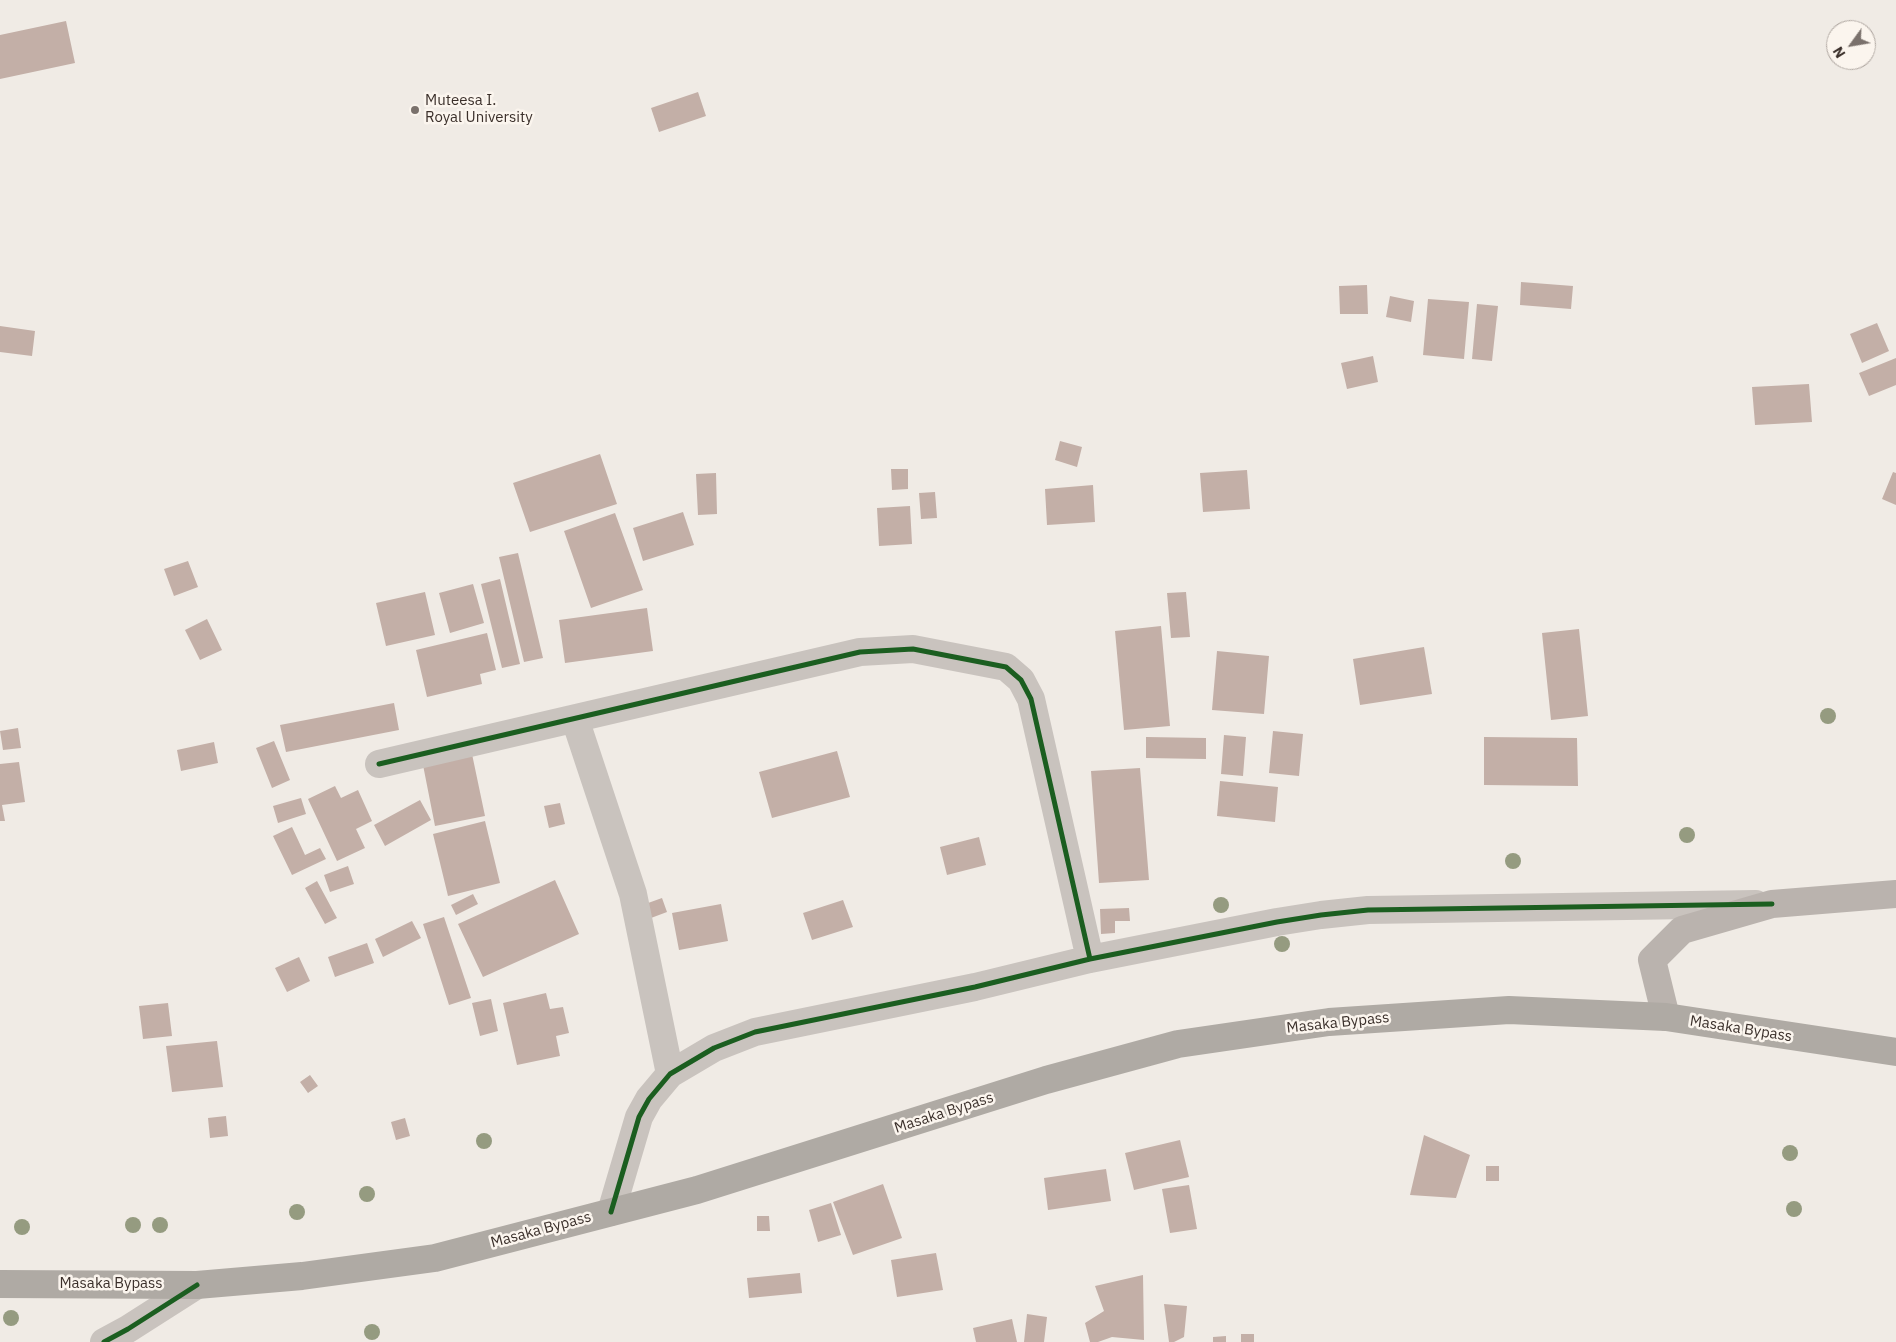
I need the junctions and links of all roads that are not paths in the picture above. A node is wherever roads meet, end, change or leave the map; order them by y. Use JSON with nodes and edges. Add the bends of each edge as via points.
{"nodes":[{"id":1,"x":575,"y":719,"type":"junction"},
{"id":2,"x":379,"y":764,"type":"dead end"},
{"id":3,"x":1896,"y":894,"type":"edge"},
{"id":4,"x":1772,"y":904,"type":"junction"},
{"id":5,"x":1090,"y":959,"type":"junction"},
{"id":6,"x":1666,"y":1017,"type":"junction"},
{"id":7,"x":1896,"y":1052,"type":"edge"},
{"id":8,"x":670,"y":1074,"type":"junction"},
{"id":9,"x":611,"y":1212,"type":"junction"},
{"id":10,"x":0,"y":1284,"type":"edge"},
{"id":11,"x":197,"y":1285,"type":"junction"},
{"id":12,"x":104,"y":1342,"type":"edge"}],
"edges":[{"from":1,"to":2,"type":"street"},
{"from":1,"to":5,"type":"street","via":[[860,652],[913,649],[1006,667],[1021,680],[1031,699]]},
{"from":1,"to":8,"type":"street","via":[[633,894]]},
{"from":3,"to":4,"type":"street"},
{"from":4,"to":5,"type":"street","via":[[1368,910],[1277,922]]},
{"from":4,"to":6,"type":"street","via":[[1682,930],[1652,960]]},
{"from":5,"to":8,"type":"street","via":[[975,987],[755,1032],[714,1048]]},
{"from":6,"to":7,"type":"highway","name":"Masaka Bypass"},
{"from":6,"to":9,"type":"highway","name":"Masaka Bypass","via":[[1509,1010],[1329,1022],[1178,1044],[1046,1080],[697,1190]]},
{"from":8,"to":9,"type":"street","via":[[639,1117]]},
{"from":9,"to":11,"type":"highway","name":"Masaka Bypass","via":[[435,1258],[302,1276]]},
{"from":10,"to":11,"type":"highway","name":"Masaka Bypass"},
{"from":11,"to":12,"type":"street"}]}
